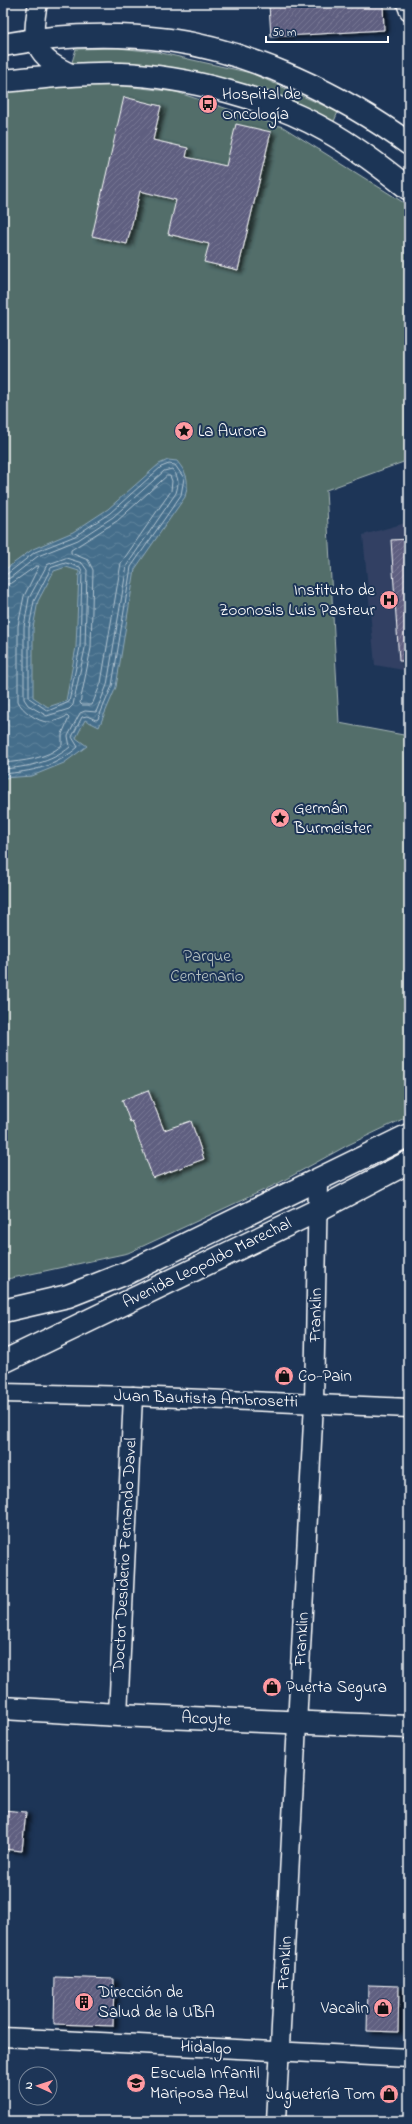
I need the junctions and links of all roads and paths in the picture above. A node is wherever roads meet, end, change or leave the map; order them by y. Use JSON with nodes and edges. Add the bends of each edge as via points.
{"nodes":[{"id":1,"x":38,"y":3,"type":"edge"},
{"id":2,"x":406,"y":3,"type":"edge"},
{"id":3,"x":409,"y":11,"type":"edge"},
{"id":4,"x":35,"y":39,"type":"junction"},
{"id":5,"x":3,"y":45,"type":"edge"},
{"id":6,"x":73,"y":74,"type":"junction"},
{"id":7,"x":3,"y":81,"type":"edge"},
{"id":8,"x":409,"y":144,"type":"edge"},
{"id":9,"x":409,"y":189,"type":"edge"},
{"id":10,"x":409,"y":1135,"type":"edge"},
{"id":11,"x":409,"y":1162,"type":"edge"},
{"id":12,"x":318,"y":1181,"type":"junction"},
{"id":13,"x":318,"y":1210,"type":"junction"},
{"id":14,"x":3,"y":1311,"type":"edge"},
{"id":15,"x":3,"y":1362,"type":"edge"},
{"id":16,"x":3,"y":1393,"type":"edge"},
{"id":17,"x":133,"y":1396,"type":"junction"},
{"id":18,"x":314,"y":1403,"type":"junction"},
{"id":19,"x":409,"y":1408,"type":"edge"},
{"id":20,"x":3,"y":1708,"type":"edge"},
{"id":21,"x":118,"y":1715,"type":"junction"},
{"id":22,"x":298,"y":1723,"type":"junction"},
{"id":23,"x":409,"y":1727,"type":"edge"},
{"id":24,"x":3,"y":2037,"type":"edge"},
{"id":25,"x":280,"y":2052,"type":"junction"},
{"id":26,"x":409,"y":2058,"type":"edge"},
{"id":27,"x":276,"y":2121,"type":"edge"}],
"edges":[{"from":1,"to":4,"type":"street"},
{"from":2,"to":3,"type":"street"},
{"from":4,"to":5,"type":"main road"},
{"from":4,"to":6,"type":"street","via":[[39,51],[49,62]]},
{"from":4,"to":8,"type":"main road","via":[[134,38],[170,40],[210,48],[301,81],[343,102]]},
{"from":6,"to":7,"type":"main road"},
{"from":6,"to":9,"type":"main road","via":[[159,77],[216,88],[276,107],[326,130],[381,166]]},
{"from":10,"to":12,"type":"main road","name":"Avenida Leopoldo Marechal"},
{"from":11,"to":13,"type":"main road","name":"Avenida Leopoldo Marechal"},
{"from":12,"to":13,"type":"street","name":"Franklin"},
{"from":12,"to":14,"type":"main road","name":"Avenida Leopoldo Marechal","via":[[108,1281],[68,1296]]},
{"from":13,"to":15,"type":"main road","name":"Avenida Leopoldo Marechal"},
{"from":13,"to":18,"type":"street","name":"Franklin"},
{"from":16,"to":17,"type":"street","name":"Juan Bautista Ambrosetti"},
{"from":17,"to":18,"type":"street","name":"Juan Bautista Ambrosetti"},
{"from":17,"to":21,"type":"street","name":"Doctor Desiderio Fernando Davel"},
{"from":18,"to":19,"type":"street","name":"Juan Bautista Ambrosetti"},
{"from":18,"to":22,"type":"street","name":"Franklin"},
{"from":20,"to":21,"type":"main road","name":"Acoyte"},
{"from":21,"to":22,"type":"main road","name":"Acoyte"},
{"from":22,"to":23,"type":"main road","name":"Acoyte"},
{"from":22,"to":25,"type":"street","name":"Franklin"},
{"from":24,"to":25,"type":"street","name":"Hidalgo"},
{"from":25,"to":26,"type":"street","name":"Hidalgo"},
{"from":25,"to":27,"type":"street","name":"Franklin"}]}
